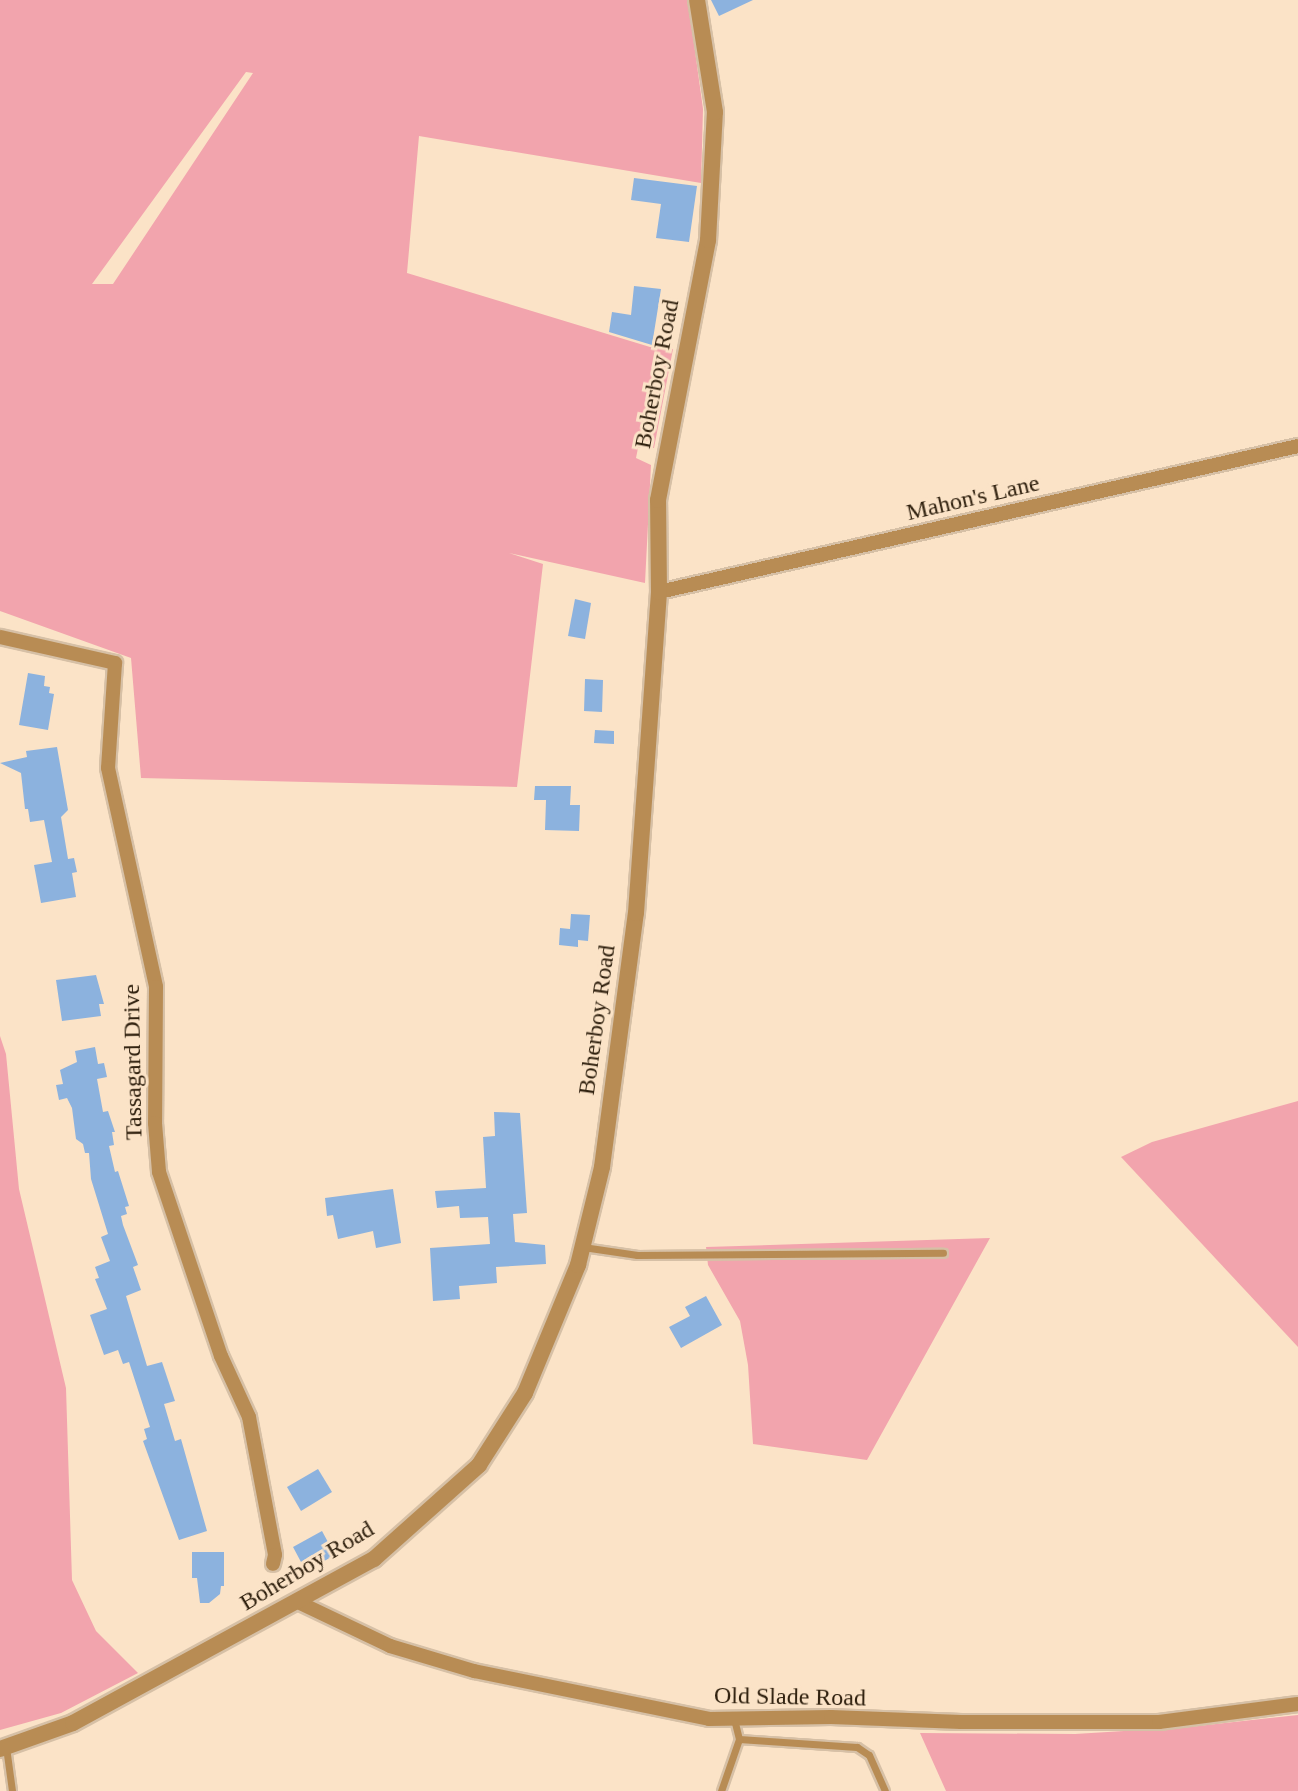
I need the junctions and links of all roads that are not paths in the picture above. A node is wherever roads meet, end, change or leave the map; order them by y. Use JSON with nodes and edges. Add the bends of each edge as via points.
{"nodes":[{"id":1,"x":697,"y":0,"type":"edge"},
{"id":2,"x":1298,"y":446,"type":"edge"},
{"id":3,"x":659,"y":592,"type":"junction"},
{"id":4,"x":0,"y":637,"type":"edge"},
{"id":5,"x":583,"y":1247,"type":"junction"},
{"id":6,"x":943,"y":1253,"type":"dead end"},
{"id":7,"x":273,"y":1564,"type":"dead end"},
{"id":8,"x":300,"y":1603,"type":"junction"},
{"id":9,"x":1298,"y":1704,"type":"edge"},
{"id":10,"x":734,"y":1719,"type":"junction"},
{"id":11,"x":739,"y":1739,"type":"junction"},
{"id":12,"x":3,"y":1748,"type":"edge"},
{"id":13,"x":12,"y":1791,"type":"edge"},
{"id":14,"x":721,"y":1791,"type":"edge"},
{"id":15,"x":885,"y":1791,"type":"edge"}],
"edges":[{"from":1,"to":3,"type":"street","name":"Boherboy Road","via":[[715,112],[708,240],[658,500]]},
{"from":2,"to":3,"type":"street","name":"Mahon's Lane"},
{"from":3,"to":5,"type":"street","name":"Boherboy Road","via":[[636,913],[602,1167]]},
{"from":4,"to":7,"type":"street","name":"Tassagard Drive","via":[[115,663],[108,768],[156,987],[159,1172],[221,1356],[249,1417]]},
{"from":5,"to":6,"type":"lane","via":[[637,1255]]},
{"from":5,"to":8,"type":"street","name":"Boherboy Road","via":[[525,1393],[479,1465],[374,1559]]},
{"from":8,"to":10,"type":"street","name":"Old Slade Road","via":[[390,1646],[474,1671],[709,1719]]},
{"from":8,"to":12,"type":"street","name":"Boherboy Road","via":[[73,1723]]},
{"from":9,"to":10,"type":"street","name":"Old Slade Road","via":[[1159,1722]]},
{"from":10,"to":11,"type":"lane"},
{"from":11,"to":14,"type":"lane"},
{"from":11,"to":15,"type":"lane","via":[[857,1747],[869,1755]]},
{"from":12,"to":13,"type":"lane"}]}
